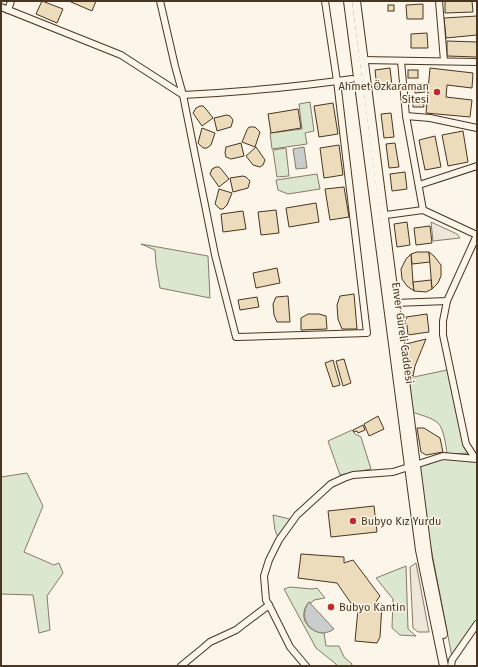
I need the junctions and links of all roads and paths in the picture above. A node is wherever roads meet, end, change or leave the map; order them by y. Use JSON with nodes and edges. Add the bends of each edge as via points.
{"nodes":[{"id":1,"x":11,"y":1,"type":"edge"},
{"id":2,"x":160,"y":1,"type":"edge"},
{"id":3,"x":325,"y":1,"type":"edge"},
{"id":4,"x":348,"y":1,"type":"edge"},
{"id":5,"x":356,"y":1,"type":"edge"},
{"id":6,"x":438,"y":1,"type":"edge"},
{"id":7,"x":1,"y":8,"type":"edge"},
{"id":8,"x":8,"y":10,"type":"junction"},
{"id":9,"x":362,"y":60,"type":"junction"},
{"id":10,"x":401,"y":61,"type":"junction"},
{"id":11,"x":444,"y":61,"type":"junction"},
{"id":12,"x":477,"y":62,"type":"edge"},
{"id":13,"x":352,"y":79,"type":"dead end"},
{"id":14,"x":337,"y":81,"type":"junction"},
{"id":15,"x":183,"y":96,"type":"junction"},
{"id":16,"x":406,"y":116,"type":"junction"},
{"id":17,"x":477,"y":128,"type":"edge"},
{"id":18,"x":477,"y":166,"type":"edge"},
{"id":19,"x":419,"y":185,"type":"junction"},
{"id":20,"x":423,"y":210,"type":"junction"},
{"id":21,"x":386,"y":215,"type":"dead end"},
{"id":22,"x":477,"y":235,"type":"edge"},
{"id":23,"x":447,"y":301,"type":"junction"},
{"id":24,"x":394,"y":304,"type":"junction"},
{"id":25,"x":476,"y":459,"type":"edge"},
{"id":26,"x":412,"y":466,"type":"junction"},
{"id":27,"x":268,"y":605,"type":"junction"},
{"id":28,"x":477,"y":624,"type":"edge"},
{"id":29,"x":181,"y":666,"type":"edge"},
{"id":30,"x":306,"y":666,"type":"edge"},
{"id":31,"x":444,"y":666,"type":"edge"},
{"id":32,"x":450,"y":666,"type":"edge"}],
"edges":[{"from":1,"to":8,"type":"street"},
{"from":2,"to":15,"type":"street"},
{"from":3,"to":14,"type":"street"},
{"from":4,"to":26,"type":"main road","name":"Enver Güreli Caddesi"},
{"from":5,"to":9,"type":"main road","name":"Enver Güreli Caddesi"},
{"from":6,"to":11,"type":"street"},
{"from":7,"to":8,"type":"street"},
{"from":8,"to":15,"type":"street","via":[[121,54]]},
{"from":9,"to":10,"type":"street"},
{"from":9,"to":24,"type":"main road","name":"Enver Güreli Caddesi"},
{"from":10,"to":11,"type":"street"},
{"from":10,"to":16,"type":"street"},
{"from":11,"to":12,"type":"street"},
{"from":13,"to":14,"type":"street"},
{"from":14,"to":15,"type":"street"},
{"from":14,"to":15,"type":"street","via":[[367,333],[236,337],[215,255]]},
{"from":16,"to":17,"type":"street","via":[[430,118]]},
{"from":16,"to":19,"type":"street"},
{"from":18,"to":19,"type":"street"},
{"from":19,"to":20,"type":"street"},
{"from":20,"to":21,"type":"street"},
{"from":20,"to":22,"type":"street"},
{"from":22,"to":23,"type":"street"},
{"from":23,"to":24,"type":"street"},
{"from":23,"to":25,"type":"street","via":[[443,335],[466,444]]},
{"from":24,"to":26,"type":"main road","name":"Enver Güreli Caddesi"},
{"from":25,"to":26,"type":"street","via":[[443,456]]},
{"from":26,"to":27,"type":"street","via":[[393,472],[344,478],[331,484],[297,515],[279,540],[269,560],[264,576]]},
{"from":26,"to":31,"type":"main road","name":"Enver Güreli Caddesi","via":[[422,561]]},
{"from":26,"to":32,"type":"main road","name":"Enver Güreli Caddesi"},
{"from":27,"to":29,"type":"street","via":[[236,630],[210,642]]},
{"from":27,"to":30,"type":"street","via":[[290,647]]},
{"from":28,"to":32,"type":"street"}]}
